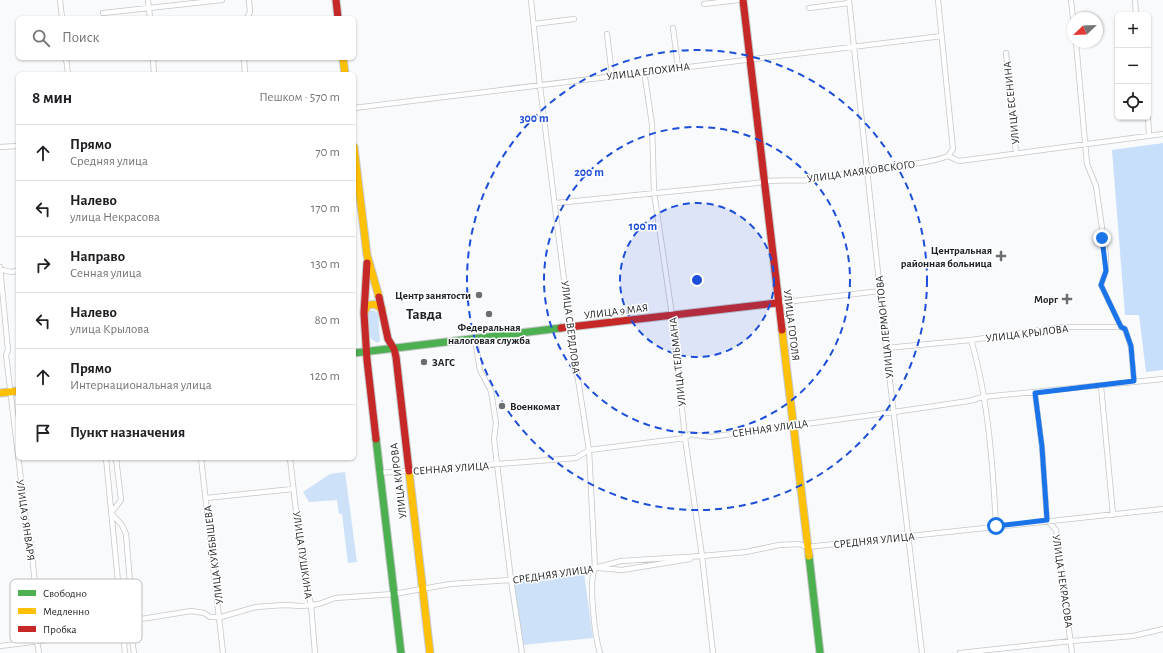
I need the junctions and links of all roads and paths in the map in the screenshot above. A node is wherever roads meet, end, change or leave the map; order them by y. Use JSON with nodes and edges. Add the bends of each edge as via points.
{"nodes":[{"id":1,"x":60,"y":0,"type":"edge"},
{"id":2,"x":148,"y":0,"type":"edge"},
{"id":3,"x":222,"y":0,"type":"edge"},
{"id":4,"x":249,"y":0,"type":"edge"},
{"id":5,"x":336,"y":0,"type":"edge"},
{"id":6,"x":532,"y":0,"type":"edge"},
{"id":7,"x":738,"y":0,"type":"edge"},
{"id":8,"x":743,"y":0,"type":"edge"},
{"id":9,"x":938,"y":0,"type":"edge"},
{"id":10,"x":1071,"y":0,"type":"edge"},
{"id":11,"x":1135,"y":0,"type":"edge"},
{"id":12,"x":849,"y":1,"type":"edge"},
{"id":13,"x":704,"y":4,"type":"dead end"},
{"id":14,"x":149,"y":8,"type":"junction"},
{"id":15,"x":809,"y":8,"type":"dead end"},
{"id":16,"x":1072,"y":12,"type":"edge"},
{"id":17,"x":1136,"y":12,"type":"edge"},
{"id":18,"x":103,"y":13,"type":"dead end"},
{"id":19,"x":62,"y":16,"type":"edge"},
{"id":20,"x":150,"y":16,"type":"edge"},
{"id":21,"x":248,"y":16,"type":"edge"},
{"id":22,"x":338,"y":16,"type":"edge"},
{"id":23,"x":574,"y":19,"type":"dead end"},
{"id":24,"x":534,"y":24,"type":"junction"},
{"id":25,"x":673,"y":28,"type":"dead end"},
{"id":26,"x":607,"y":34,"type":"dead end"},
{"id":27,"x":942,"y":36,"type":"junction"},
{"id":28,"x":853,"y":48,"type":"junction"},
{"id":29,"x":1077,"y":48,"type":"edge"},
{"id":30,"x":1006,"y":53,"type":"dead end"},
{"id":31,"x":750,"y":59,"type":"junction"},
{"id":32,"x":66,"y":60,"type":"edge"},
{"id":33,"x":153,"y":60,"type":"edge"},
{"id":34,"x":244,"y":60,"type":"edge"},
{"id":35,"x":343,"y":60,"type":"edge"},
{"id":36,"x":678,"y":68,"type":"junction"},
{"id":37,"x":644,"y":71,"type":"junction"},
{"id":38,"x":68,"y":72,"type":"edge"},
{"id":39,"x":154,"y":72,"type":"edge"},
{"id":40,"x":246,"y":72,"type":"edge"},
{"id":41,"x":345,"y":72,"type":"edge"},
{"id":42,"x":612,"y":75,"type":"junction"},
{"id":43,"x":540,"y":86,"type":"junction"},
{"id":44,"x":356,"y":108,"type":"edge"},
{"id":45,"x":1148,"y":120,"type":"edge"},
{"id":46,"x":1163,"y":134,"type":"edge"},
{"id":47,"x":1149,"y":135,"type":"junction"},
{"id":48,"x":1085,"y":144,"type":"junction"},
{"id":49,"x":16,"y":146,"type":"edge"},
{"id":50,"x":0,"y":147,"type":"edge"},
{"id":51,"x":1016,"y":153,"type":"junction"},
{"id":52,"x":948,"y":156,"type":"junction"},
{"id":53,"x":356,"y":164,"type":"edge"},
{"id":54,"x":866,"y":169,"type":"junction"},
{"id":55,"x":764,"y":181,"type":"junction"},
{"id":56,"x":654,"y":192,"type":"junction"},
{"id":57,"x":556,"y":203,"type":"junction"},
{"id":58,"x":367,"y":255,"type":"junction"},
{"id":59,"x":0,"y":268,"type":"edge"},
{"id":60,"x":16,"y":271,"type":"edge"},
{"id":61,"x":880,"y":291,"type":"junction"},
{"id":62,"x":777,"y":303,"type":"junction"},
{"id":63,"x":382,"y":309,"type":"junction"},
{"id":64,"x":364,"y":313,"type":"junction"},
{"id":65,"x":672,"y":316,"type":"junction"},
{"id":66,"x":1121,"y":327,"type":"junction"},
{"id":67,"x":570,"y":328,"type":"junction"},
{"id":68,"x":475,"y":340,"type":"junction"},
{"id":69,"x":971,"y":340,"type":"junction"},
{"id":70,"x":886,"y":348,"type":"junction"},
{"id":71,"x":394,"y":349,"type":"junction"},
{"id":72,"x":366,"y":352,"type":"junction"},
{"id":73,"x":356,"y":353,"type":"edge"},
{"id":74,"x":1163,"y":379,"type":"edge"},
{"id":75,"x":1134,"y":381,"type":"junction"},
{"id":76,"x":1100,"y":386,"type":"junction"},
{"id":77,"x":14,"y":392,"type":"edge"},
{"id":78,"x":0,"y":393,"type":"edge"},
{"id":79,"x":1035,"y":393,"type":"junction"},
{"id":80,"x":983,"y":397,"type":"junction"},
{"id":81,"x":894,"y":412,"type":"junction"},
{"id":82,"x":16,"y":414,"type":"edge"},
{"id":83,"x":793,"y":424,"type":"junction"},
{"id":84,"x":685,"y":438,"type":"junction"},
{"id":85,"x":589,"y":450,"type":"junction"},
{"id":86,"x":20,"y":460,"type":"edge"},
{"id":87,"x":106,"y":460,"type":"edge"},
{"id":88,"x":116,"y":460,"type":"edge"},
{"id":89,"x":201,"y":460,"type":"edge"},
{"id":90,"x":290,"y":460,"type":"edge"},
{"id":91,"x":497,"y":465,"type":"junction"},
{"id":92,"x":408,"y":472,"type":"junction"},
{"id":93,"x":379,"y":473,"type":"junction"},
{"id":94,"x":294,"y":489,"type":"junction"},
{"id":95,"x":206,"y":498,"type":"junction"},
{"id":96,"x":1163,"y":509,"type":"edge"},
{"id":97,"x":111,"y":513,"type":"junction"},
{"id":98,"x":1113,"y":516,"type":"junction"},
{"id":99,"x":1047,"y":520,"type":"junction"},
{"id":100,"x":996,"y":526,"type":"junction"},
{"id":101,"x":908,"y":536,"type":"junction"},
{"id":102,"x":807,"y":547,"type":"junction"},
{"id":103,"x":702,"y":556,"type":"junction"},
{"id":104,"x":595,"y":568,"type":"junction"},
{"id":105,"x":34,"y":579,"type":"edge"},
{"id":106,"x":118,"y":579,"type":"edge"},
{"id":107,"x":130,"y":579,"type":"edge"},
{"id":108,"x":511,"y":580,"type":"junction"},
{"id":109,"x":422,"y":590,"type":"junction"},
{"id":110,"x":394,"y":594,"type":"junction"},
{"id":111,"x":310,"y":605,"type":"junction"},
{"id":112,"x":220,"y":617,"type":"junction"},
{"id":113,"x":142,"y":619,"type":"edge"},
{"id":114,"x":1162,"y":630,"type":"edge"},
{"id":115,"x":1071,"y":641,"type":"junction"},
{"id":116,"x":22,"y":643,"type":"edge"},
{"id":117,"x":37,"y":643,"type":"edge"},
{"id":118,"x":124,"y":643,"type":"edge"},
{"id":119,"x":132,"y":643,"type":"edge"},
{"id":120,"x":0,"y":646,"type":"edge"},
{"id":121,"x":39,"y":653,"type":"edge"},
{"id":122,"x":125,"y":653,"type":"edge"},
{"id":123,"x":134,"y":653,"type":"edge"},
{"id":124,"x":223,"y":653,"type":"edge"},
{"id":125,"x":315,"y":653,"type":"edge"},
{"id":126,"x":401,"y":653,"type":"edge"},
{"id":127,"x":430,"y":653,"type":"edge"},
{"id":128,"x":522,"y":653,"type":"edge"},
{"id":129,"x":600,"y":653,"type":"edge"},
{"id":130,"x":713,"y":653,"type":"edge"},
{"id":131,"x":820,"y":653,"type":"edge"},
{"id":132,"x":922,"y":653,"type":"edge"},
{"id":133,"x":960,"y":653,"type":"edge"},
{"id":134,"x":1072,"y":653,"type":"edge"}],
"edges":[{"from":1,"to":19,"type":"street"},
{"from":2,"to":14,"type":"street"},
{"from":3,"to":14,"type":"street"},
{"from":4,"to":21,"type":"street"},
{"from":5,"to":22,"type":"street"},
{"from":6,"to":24,"type":"street","name":"УЛИЦА СВЕРДЛОВА"},
{"from":7,"to":13,"type":"street"},
{"from":8,"to":31,"type":"street","name":"УЛИЦА ГОГОЛЯ"},
{"from":9,"to":27,"type":"street"},
{"from":10,"to":16,"type":"street"},
{"from":11,"to":17,"type":"street"},
{"from":12,"to":15,"type":"street"},
{"from":12,"to":28,"type":"street","name":"УЛИЦА ЛЕРМОНТОВА"},
{"from":14,"to":18,"type":"street"},
{"from":14,"to":20,"type":"street"},
{"from":23,"to":24,"type":"street"},
{"from":24,"to":43,"type":"street","name":"УЛИЦА СВЕРДЛОВА"},
{"from":25,"to":36,"type":"street"},
{"from":26,"to":42,"type":"street"},
{"from":27,"to":28,"type":"street","name":"УЛИЦА ЕЛОХИНА"},
{"from":27,"to":52,"type":"street","via":[[953,149]]},
{"from":28,"to":31,"type":"street","name":"УЛИЦА ЕЛОХИНА"},
{"from":28,"to":54,"type":"street","name":"УЛИЦА ЛЕРМОНТОВА"},
{"from":29,"to":48,"type":"street"},
{"from":30,"to":51,"type":"street","name":"УЛИЦА ЕСЕНИНА"},
{"from":31,"to":36,"type":"street","name":"УЛИЦА ЕЛОХИНА"},
{"from":31,"to":55,"type":"street","name":"УЛИЦА ГОГОЛЯ"},
{"from":32,"to":38,"type":"street"},
{"from":33,"to":39,"type":"street"},
{"from":34,"to":40,"type":"street"},
{"from":35,"to":41,"type":"street"},
{"from":36,"to":37,"type":"street","name":"УЛИЦА ЕЛОХИНА"},
{"from":37,"to":42,"type":"street","name":"УЛИЦА ЕЛОХИНА"},
{"from":37,"to":56,"type":"street","name":"УЛИЦА ТЕЛЬМАНА","via":[[652,124]]},
{"from":42,"to":43,"type":"street","name":"УЛИЦА ЕЛОХИНА"},
{"from":43,"to":44,"type":"street","name":"УЛИЦА ЕЛОХИНА"},
{"from":43,"to":57,"type":"street","name":"УЛИЦА СВЕРДЛОВА"},
{"from":45,"to":47,"type":"street"},
{"from":46,"to":47,"type":"street","name":"УЛИЦА МАЯКОВСКОГО"},
{"from":47,"to":48,"type":"street","name":"УЛИЦА МАЯКОВСКОГО"},
{"from":48,"to":51,"type":"street","name":"УЛИЦА МАЯКОВСКОГО"},
{"from":48,"to":66,"type":"street","via":[[1087,164],[1096,186],[1106,256],[1106,271],[1101,285]]},
{"from":49,"to":50,"type":"street"},
{"from":51,"to":52,"type":"street","name":"УЛИЦА МАЯКОВСКОГО","via":[[959,161]]},
{"from":52,"to":54,"type":"street","name":"УЛИЦА МАЯКОВСКОГО","via":[[934,161]]},
{"from":53,"to":58,"type":"street","name":"УЛИЦА КИРОВА"},
{"from":54,"to":55,"type":"street","name":"УЛИЦА МАЯКОВСКОГО","via":[[822,179]]},
{"from":54,"to":61,"type":"street","name":"УЛИЦА ЛЕРМОНТОВА"},
{"from":55,"to":56,"type":"street","name":"УЛИЦА МАЯКОВСКОГО"},
{"from":55,"to":62,"type":"street","name":"УЛИЦА ГОГОЛЯ"},
{"from":56,"to":57,"type":"street","name":"УЛИЦА МАЯКОВСКОГО"},
{"from":56,"to":65,"type":"street","name":"УЛИЦА ТЕЛЬМАНА"},
{"from":57,"to":67,"type":"street","name":"УЛИЦА СВЕРДЛОВА"},
{"from":58,"to":63,"type":"street","name":"УЛИЦА КИРОВА"},
{"from":58,"to":64,"type":"street","name":"УЛИЦА КИРОВА"},
{"from":59,"to":60,"type":"street"},
{"from":59,"to":77,"type":"street","name":"УЛИЦА 9 ЯНВАРЯ"},
{"from":61,"to":62,"type":"street","name":"УЛИЦА 9 МАЯ"},
{"from":61,"to":70,"type":"street","name":"УЛИЦА ЛЕРМОНТОВА"},
{"from":62,"to":65,"type":"street","name":"УЛИЦА 9 МАЯ"},
{"from":62,"to":83,"type":"street","name":"УЛИЦА ГОГОЛЯ"},
{"from":63,"to":64,"type":"street","via":[[372,304],[367,306]]},
{"from":63,"to":71,"type":"street","name":"УЛИЦА КИРОВА","via":[[388,339]]},
{"from":64,"to":72,"type":"street","name":"УЛИЦА КИРОВА"},
{"from":65,"to":67,"type":"street","name":"УЛИЦА 9 МАЯ"},
{"from":65,"to":84,"type":"street","name":"УЛИЦА ТЕЛЬМАНА"},
{"from":66,"to":69,"type":"street","name":"УЛИЦА КРЫЛОВА","via":[[1062,327]]},
{"from":66,"to":75,"type":"street","via":[[1125,329],[1131,346]]},
{"from":67,"to":68,"type":"street","name":"УЛИЦА 9 МАЯ"},
{"from":67,"to":85,"type":"street","name":"УЛИЦА СВЕРДЛОВА"},
{"from":68,"to":71,"type":"street","name":"УЛИЦА 9 МАЯ"},
{"from":68,"to":91,"type":"street","via":[[480,370],[491,391],[496,422],[494,439]]},
{"from":69,"to":70,"type":"street","name":"УЛИЦА КРЫЛОВА"},
{"from":69,"to":80,"type":"street","name":"УЛИЦА КРЫЛОВА"},
{"from":70,"to":81,"type":"street","name":"УЛИЦА ЛЕРМОНТОВА"},
{"from":71,"to":72,"type":"street","name":"УЛИЦА 9 МАЯ"},
{"from":71,"to":92,"type":"street","name":"УЛИЦА КИРОВА"},
{"from":72,"to":73,"type":"street","name":"УЛИЦА 9 МАЯ"},
{"from":72,"to":93,"type":"street","name":"УЛИЦА КИРОВА"},
{"from":74,"to":75,"type":"street","name":"СЕННАЯ УЛИЦА"},
{"from":75,"to":76,"type":"street","name":"СЕННАЯ УЛИЦА"},
{"from":76,"to":79,"type":"street","name":"СЕННАЯ УЛИЦА"},
{"from":76,"to":98,"type":"street"},
{"from":77,"to":78,"type":"street"},
{"from":77,"to":82,"type":"street","name":"УЛИЦА 9 ЯНВАРЯ"},
{"from":79,"to":80,"type":"street","name":"СЕННАЯ УЛИЦА"},
{"from":79,"to":99,"type":"street","name":"УЛИЦА НЕКРАСОВА"},
{"from":80,"to":81,"type":"street","name":"СЕННАЯ УЛИЦА"},
{"from":80,"to":100,"type":"street","name":"УЛИЦА КРЫЛОВА","via":[[994,476]]},
{"from":81,"to":83,"type":"street","name":"СЕННАЯ УЛИЦА"},
{"from":81,"to":101,"type":"street","name":"УЛИЦА ЛЕРМОНТОВА"},
{"from":83,"to":84,"type":"street","name":"СЕННАЯ УЛИЦА","via":[[710,437],[690,434]]},
{"from":83,"to":102,"type":"street","name":"УЛИЦА ГОГОЛЯ"},
{"from":84,"to":85,"type":"street","name":"СЕННАЯ УЛИЦА"},
{"from":84,"to":103,"type":"street","name":"УЛИЦА ТЕЛЬМАНА"},
{"from":85,"to":91,"type":"street","name":"СЕННАЯ УЛИЦА","via":[[576,458]]},
{"from":85,"to":104,"type":"street","name":"УЛИЦА СВЕРДЛОВА"},
{"from":86,"to":105,"type":"street","name":"УЛИЦА 9 ЯНВАРЯ"},
{"from":87,"to":97,"type":"street"},
{"from":88,"to":97,"type":"street","via":[[121,500]]},
{"from":89,"to":95,"type":"street","name":"УЛИЦА КУЙБЫШЕВА"},
{"from":90,"to":94,"type":"street","name":"УЛИЦА ПУШКИНА"},
{"from":91,"to":92,"type":"street","name":"СЕННАЯ УЛИЦА"},
{"from":91,"to":108,"type":"street"},
{"from":92,"to":93,"type":"street","name":"СЕННАЯ УЛИЦА"},
{"from":92,"to":109,"type":"street","name":"УЛИЦА КИРОВА"},
{"from":93,"to":110,"type":"street","name":"УЛИЦА КИРОВА"},
{"from":94,"to":95,"type":"street"},
{"from":94,"to":111,"type":"street","name":"УЛИЦА ПУШКИНА","via":[[302,564]]},
{"from":95,"to":112,"type":"street","name":"УЛИЦА КУЙБЫШЕВА"},
{"from":96,"to":98,"type":"street","name":"СРЕДНЯЯ УЛИЦА"},
{"from":97,"to":106,"type":"street"},
{"from":97,"to":107,"type":"street","via":[[126,534]]},
{"from":98,"to":99,"type":"street","name":"СРЕДНЯЯ УЛИЦА"},
{"from":99,"to":100,"type":"street","name":"СРЕДНЯЯ УЛИЦА"},
{"from":99,"to":115,"type":"street","name":"УЛИЦА НЕКРАСОВА","via":[[1056,530]]},
{"from":100,"to":101,"type":"street","name":"СРЕДНЯЯ УЛИЦА"},
{"from":101,"to":102,"type":"street","name":"СРЕДНЯЯ УЛИЦА"},
{"from":101,"to":132,"type":"street","name":"УЛИЦА ЛЕРМОНТОВА"},
{"from":102,"to":103,"type":"street","name":"СРЕДНЯЯ УЛИЦА","via":[[799,544],[778,545],[746,552]]},
{"from":102,"to":131,"type":"street","name":"УЛИЦА ГОГОЛЯ"},
{"from":103,"to":104,"type":"street","name":"СРЕДНЯЯ УЛИЦА","via":[[621,561]]},
{"from":103,"to":104,"type":"street","via":[[622,570]]},
{"from":103,"to":130,"type":"street","name":"УЛИЦА ТЕЛЬМАНА"},
{"from":104,"to":108,"type":"street","name":"СРЕДНЯЯ УЛИЦА"},
{"from":104,"to":129,"type":"street","name":"УЛИЦА СВЕРДЛОВА","via":[[592,575],[593,602]]},
{"from":108,"to":109,"type":"street","name":"СРЕДНЯЯ УЛИЦА","via":[[450,584]]},
{"from":108,"to":128,"type":"street"},
{"from":109,"to":110,"type":"street","name":"СРЕДНЯЯ УЛИЦА"},
{"from":109,"to":127,"type":"street","name":"УЛИЦА КИРОВА"},
{"from":110,"to":111,"type":"street","name":"СРЕДНЯЯ УЛИЦА","via":[[335,598]]},
{"from":110,"to":126,"type":"street","name":"УЛИЦА КИРОВА"},
{"from":111,"to":112,"type":"street","name":"СРЕДНЯЯ УЛИЦА","via":[[256,607]]},
{"from":111,"to":125,"type":"street","name":"УЛИЦА ПУШКИНА"},
{"from":112,"to":113,"type":"street","name":"СРЕДНЯЯ УЛИЦА","via":[[210,617],[204,613],[191,611]]},
{"from":112,"to":124,"type":"street","name":"УЛИЦА КУЙБЫШЕВА"},
{"from":114,"to":115,"type":"street","via":[[1133,636]]},
{"from":115,"to":133,"type":"street"},
{"from":115,"to":134,"type":"street","name":"УЛИЦА НЕКРАСОВА"},
{"from":116,"to":120,"type":"street","name":"СРЕДНЯЯ УЛИЦА"},
{"from":117,"to":121,"type":"street","name":"УЛИЦА 9 ЯНВАРЯ"},
{"from":118,"to":122,"type":"street"},
{"from":119,"to":123,"type":"street"}]}
